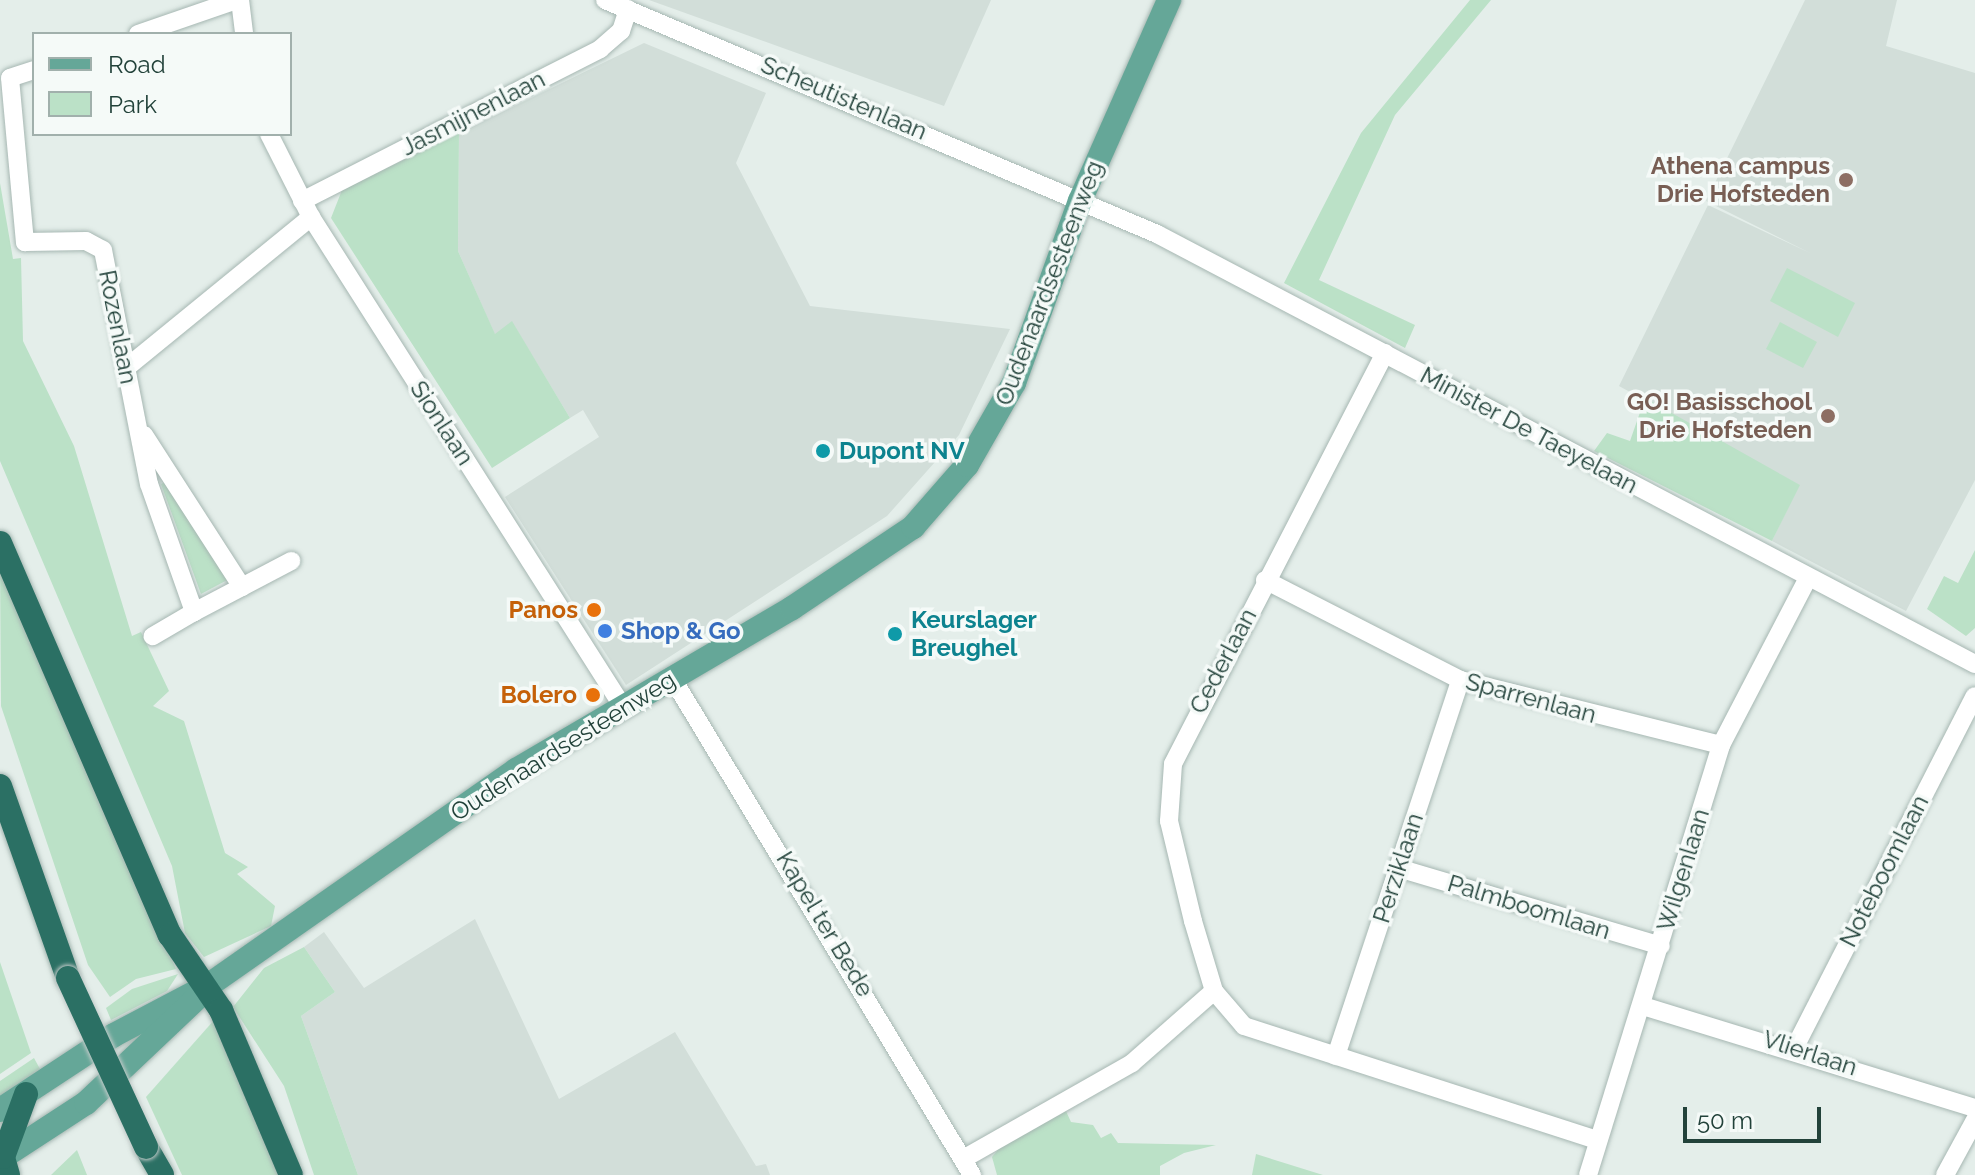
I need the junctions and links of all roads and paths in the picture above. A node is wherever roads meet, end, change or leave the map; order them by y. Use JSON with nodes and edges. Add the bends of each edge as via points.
{"nodes":[{"id":1,"x":238,"y":0,"type":"edge"},
{"id":2,"x":605,"y":0,"type":"edge"},
{"id":3,"x":1169,"y":0,"type":"edge"},
{"id":4,"x":628,"y":9,"type":"junction"},
{"id":5,"x":144,"y":32,"type":"edge"},
{"id":6,"x":244,"y":32,"type":"edge"},
{"id":7,"x":32,"y":71,"type":"edge"},
{"id":8,"x":270,"y":136,"type":"edge"},
{"id":9,"x":1080,"y":201,"type":"junction"},
{"id":10,"x":307,"y":209,"type":"junction"},
{"id":11,"x":1385,"y":353,"type":"junction"},
{"id":12,"x":126,"y":368,"type":"junction"},
{"id":13,"x":143,"y":434,"type":"junction"},
{"id":14,"x":0,"y":543,"type":"edge"},
{"id":15,"x":291,"y":561,"type":"dead end"},
{"id":16,"x":1808,"y":578,"type":"junction"},
{"id":17,"x":1265,"y":580,"type":"junction"},
{"id":18,"x":242,"y":587,"type":"junction"},
{"id":19,"x":194,"y":612,"type":"junction"},
{"id":20,"x":153,"y":636,"type":"dead end"},
{"id":21,"x":1975,"y":664,"type":"edge"},
{"id":22,"x":671,"y":676,"type":"junction"},
{"id":23,"x":1460,"y":680,"type":"junction"},
{"id":24,"x":1975,"y":696,"type":"edge"},
{"id":25,"x":623,"y":707,"type":"junction"},
{"id":26,"x":1721,"y":745,"type":"junction"},
{"id":27,"x":0,"y":786,"type":"edge"},
{"id":28,"x":1398,"y":868,"type":"junction"},
{"id":29,"x":1661,"y":946,"type":"junction"},
{"id":30,"x":209,"y":985,"type":"junction"},
{"id":31,"x":1214,"y":991,"type":"junction"},
{"id":32,"x":1643,"y":1006,"type":"junction"},
{"id":33,"x":1795,"y":1047,"type":"junction"},
{"id":34,"x":1336,"y":1056,"type":"junction"},
{"id":35,"x":26,"y":1094,"type":"junction"},
{"id":36,"x":1975,"y":1108,"type":"edge"},
{"id":37,"x":0,"y":1110,"type":"edge"},
{"id":38,"x":1975,"y":1120,"type":"edge"},
{"id":39,"x":1598,"y":1140,"type":"junction"},
{"id":40,"x":4,"y":1164,"type":"edge"},
{"id":41,"x":969,"y":1166,"type":"edge"},
{"id":42,"x":162,"y":1175,"type":"edge"},
{"id":43,"x":291,"y":1175,"type":"edge"},
{"id":44,"x":1588,"y":1175,"type":"edge"},
{"id":45,"x":1945,"y":1175,"type":"edge"}],
"edges":[{"from":1,"to":5,"type":"street"},
{"from":1,"to":6,"type":"street"},
{"from":2,"to":4,"type":"street","name":"Scheutistenlaan"},
{"from":3,"to":9,"type":"main road","name":"Oudenaardsesteenweg"},
{"from":4,"to":9,"type":"street","name":"Scheutistenlaan"},
{"from":4,"to":10,"type":"street","name":"Jasmijnenlaan","via":[[621,31],[600,49]]},
{"from":7,"to":12,"type":"street","name":"Rozenlaan","via":[[10,78],[25,242],[86,241],[103,250]]},
{"from":8,"to":10,"type":"street","name":"Sionlaan"},
{"from":9,"to":11,"type":"street","name":"Minister De Taeyelaan"},
{"from":9,"to":22,"type":"main road","name":"Oudenaardsesteenweg","via":[[1014,383],[940,501],[886,549]]},
{"from":10,"to":12,"type":"street","name":"Jasmijnenlaan"},
{"from":10,"to":25,"type":"street","name":"Sionlaan"},
{"from":11,"to":16,"type":"street","name":"Minister De Taeyelaan"},
{"from":11,"to":17,"type":"street","name":"Cederlaan"},
{"from":12,"to":13,"type":"street","name":"Rozenlaan"},
{"from":13,"to":18,"type":"street","name":"Rozenlaan"},
{"from":13,"to":19,"type":"street","name":"Rozenlaan","via":[[149,484]]},
{"from":14,"to":30,"type":"highway","via":[[170,935],[189,968]]},
{"from":15,"to":18,"type":"street"},
{"from":16,"to":21,"type":"street","name":"Minister De Taeyelaan"},
{"from":16,"to":26,"type":"street","name":"Wilgenlaan"},
{"from":17,"to":23,"type":"street","name":"Sparrenlaan"},
{"from":17,"to":31,"type":"street","name":"Cederlaan","via":[[1181,742],[1169,790],[1175,851]]},
{"from":18,"to":19,"type":"street"},
{"from":19,"to":20,"type":"street"},
{"from":22,"to":25,"type":"main road","name":"Oudenaardsesteenweg"},
{"from":22,"to":41,"type":"street","name":"Kapel ter Bede"},
{"from":23,"to":26,"type":"street","name":"Sparrenlaan"},
{"from":23,"to":28,"type":"street","name":"Perziklaan"},
{"from":24,"to":33,"type":"street","name":"Noteboomlaan"},
{"from":25,"to":30,"type":"main road","name":"Oudenaardsesteenweg","via":[[516,770]]},
{"from":26,"to":29,"type":"street","name":"Wilgenlaan"},
{"from":27,"to":42,"type":"highway","bridge":true,"via":[[68,978]]},
{"from":28,"to":29,"type":"street","name":"Palmboomlaan"},
{"from":28,"to":34,"type":"street","name":"Perziklaan"},
{"from":29,"to":32,"type":"street","name":"Wilgenlaan"},
{"from":30,"to":35,"type":"main road","name":"Oudenaardsesteenweg","via":[[114,1035]]},
{"from":30,"to":40,"type":"main road","name":"Oudenaardsesteenweg","via":[[119,1075]]},
{"from":30,"to":43,"type":"highway"},
{"from":31,"to":34,"type":"street","name":"Cederlaan","via":[[1244,1026]]},
{"from":31,"to":41,"type":"street","via":[[1132,1063]]},
{"from":32,"to":33,"type":"street","name":"Vlierlaan"},
{"from":32,"to":39,"type":"street","name":"Wilgenlaan"},
{"from":33,"to":36,"type":"street","name":"Vlierlaan"},
{"from":34,"to":39,"type":"street","name":"Cederlaan"},
{"from":35,"to":37,"type":"main road","name":"Oudenaardsesteenweg"},
{"from":35,"to":40,"type":"highway"},
{"from":38,"to":45,"type":"street"},
{"from":39,"to":44,"type":"street","name":"Wilgenlaan"}]}
